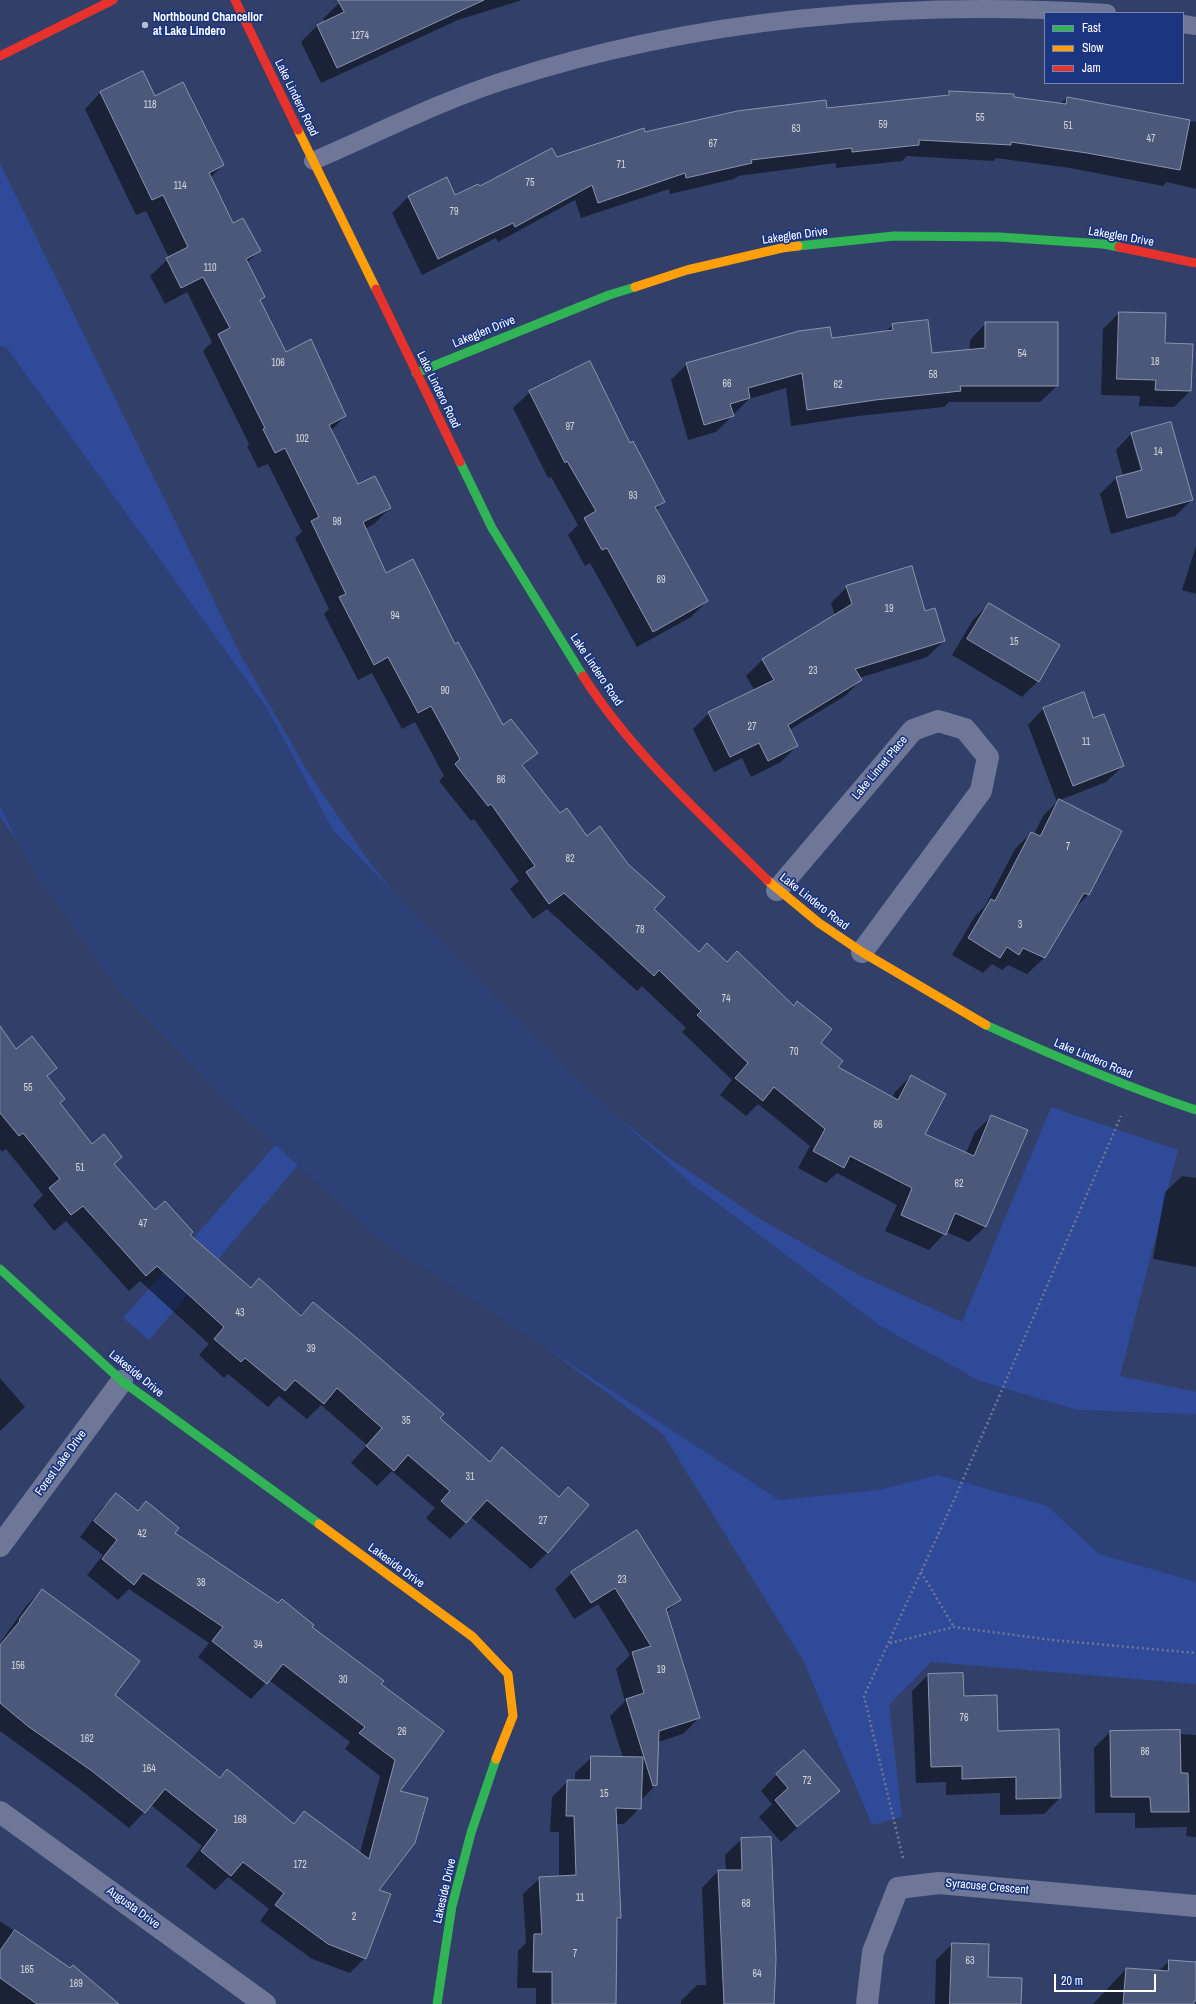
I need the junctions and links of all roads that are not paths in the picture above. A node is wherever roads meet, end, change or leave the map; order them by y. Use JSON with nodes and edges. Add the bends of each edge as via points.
{"nodes":[{"id":1,"x":113,"y":0,"type":"edge"},
{"id":2,"x":235,"y":0,"type":"edge"},
{"id":3,"x":1096,"y":12,"type":"edge"},
{"id":4,"x":1184,"y":24,"type":"edge"},
{"id":5,"x":1196,"y":26,"type":"edge"},
{"id":6,"x":0,"y":56,"type":"edge"},
{"id":7,"x":313,"y":161,"type":"junction"},
{"id":8,"x":1196,"y":263,"type":"edge"},
{"id":9,"x":416,"y":373,"type":"junction"},
{"id":10,"x":777,"y":890,"type":"junction"},
{"id":11,"x":862,"y":952,"type":"junction"},
{"id":12,"x":1196,"y":1110,"type":"edge"},
{"id":13,"x":0,"y":1269,"type":"edge"},
{"id":14,"x":122,"y":1380,"type":"junction"},
{"id":15,"x":0,"y":1546,"type":"edge"},
{"id":16,"x":0,"y":1812,"type":"edge"},
{"id":17,"x":1196,"y":1906,"type":"edge"},
{"id":18,"x":265,"y":2004,"type":"edge"},
{"id":19,"x":437,"y":2004,"type":"edge"},
{"id":20,"x":867,"y":2004,"type":"edge"}],
"edges":[{"from":1,"to":6,"type":"street"},
{"from":2,"to":7,"type":"street","name":"Lake Lindero Road"},
{"from":3,"to":7,"type":"lane","via":[[1006,4],[863,6],[723,24],[615,47],[502,81],[449,101]]},
{"from":4,"to":5,"type":"lane"},
{"from":7,"to":9,"type":"street","name":"Lake Lindero Road"},
{"from":8,"to":9,"type":"street","name":"Lakeglen Drive","via":[[1103,244],[1000,237],[894,236],[782,248],[687,270],[609,295]]},
{"from":9,"to":10,"type":"street","name":"Lake Lindero Road","via":[[492,528],[593,691],[650,763]]},
{"from":10,"to":11,"type":"street","name":"Lake Lindero Road"},
{"from":10,"to":11,"type":"street","name":"Lake Linnet Place","via":[[913,730],[938,721],[965,729],[988,757],[981,791]]},
{"from":11,"to":12,"type":"street","name":"Lake Lindero Road","via":[[978,1021],[1133,1089]]},
{"from":13,"to":14,"type":"street","name":"Lakeside Drive"},
{"from":14,"to":15,"type":"street","name":"Forest Lake Drive"},
{"from":14,"to":19,"type":"street","name":"Lakeside Drive","via":[[473,1637],[508,1674],[513,1716],[471,1833],[452,1906]]},
{"from":16,"to":18,"type":"street","name":"Augusta Drive"},
{"from":17,"to":20,"type":"street","name":"Syracuse Crescent","via":[[939,1883],[898,1888],[873,1952]]}]}
